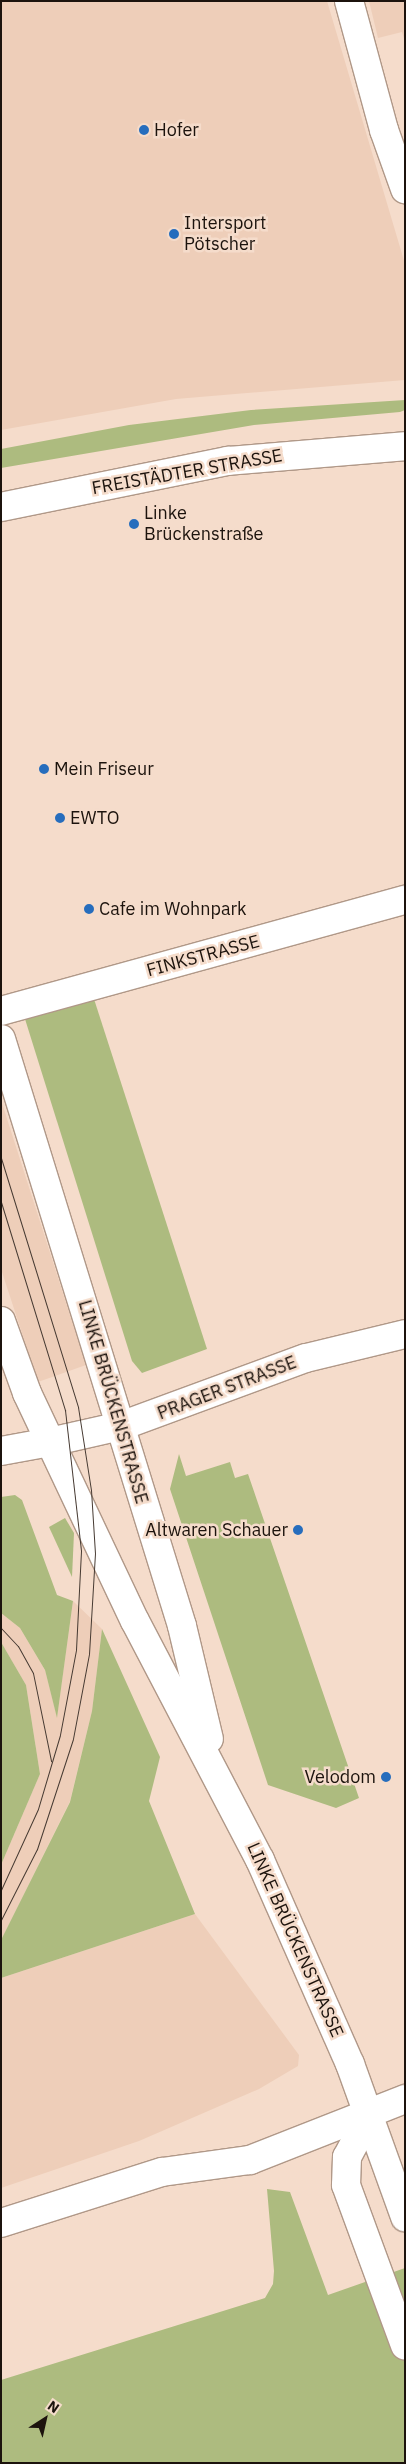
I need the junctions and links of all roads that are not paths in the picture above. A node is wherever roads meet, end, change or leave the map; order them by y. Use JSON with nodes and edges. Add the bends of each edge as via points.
{"nodes":[{"id":1,"x":349,"y":1,"type":"edge"},
{"id":2,"x":405,"y":189,"type":"edge"},
{"id":3,"x":405,"y":446,"type":"edge"},
{"id":4,"x":1,"y":507,"type":"edge"},
{"id":5,"x":405,"y":900,"type":"edge"},
{"id":6,"x":1,"y":1011,"type":"edge"},
{"id":7,"x":1,"y":1039,"type":"edge"},
{"id":8,"x":1,"y":1321,"type":"edge"},
{"id":9,"x":405,"y":1334,"type":"edge"},
{"id":10,"x":121,"y":1426,"type":"junction"},
{"id":11,"x":50,"y":1442,"type":"junction"},
{"id":12,"x":1,"y":1451,"type":"edge"},
{"id":13,"x":215,"y":1768,"type":"junction"},
{"id":14,"x":405,"y":2099,"type":"edge"},
{"id":15,"x":370,"y":2114,"type":"junction"},
{"id":16,"x":405,"y":2217,"type":"edge"},
{"id":17,"x":1,"y":2223,"type":"edge"},
{"id":18,"x":405,"y":2345,"type":"edge"}],
"edges":[{"from":1,"to":2,"type":"main road","via":[[384,130]]},
{"from":3,"to":4,"type":"main road","name":"FREISTÄDTER STRASSE","via":[[228,462]]},
{"from":5,"to":6,"type":"main road","name":"FINKSTRASSE"},
{"from":7,"to":10,"type":"main road","name":"LINKE BRÜCKENSTRASSE"},
{"from":8,"to":11,"type":"main road","name":"LINKE BRÜCKENSTRASSE","via":[[20,1378]]},
{"from":9,"to":10,"type":"main road","name":"PRAGER STRASSE","via":[[306,1358]]},
{"from":10,"to":11,"type":"main road","name":"PRAGER STRASSE"},
{"from":10,"to":13,"type":"main road","name":"LINKE BRÜCKENSTRASSE","via":[[182,1626]]},
{"from":11,"to":12,"type":"main road","name":"PRAGER STRASSE"},
{"from":11,"to":13,"type":"main road","name":"LINKE BRÜCKENSTRASSE","via":[[135,1621]]},
{"from":13,"to":15,"type":"main road","name":"LINKE BRÜCKENSTRASSE","via":[[260,1860]]},
{"from":14,"to":15,"type":"main road"},
{"from":15,"to":16,"type":"main road","name":"LINKE BRÜCKENSTRASSE"},
{"from":15,"to":17,"type":"main road","via":[[250,2160],[162,2172]]},
{"from":15,"to":18,"type":"main road","via":[[344,2170]]}]}
